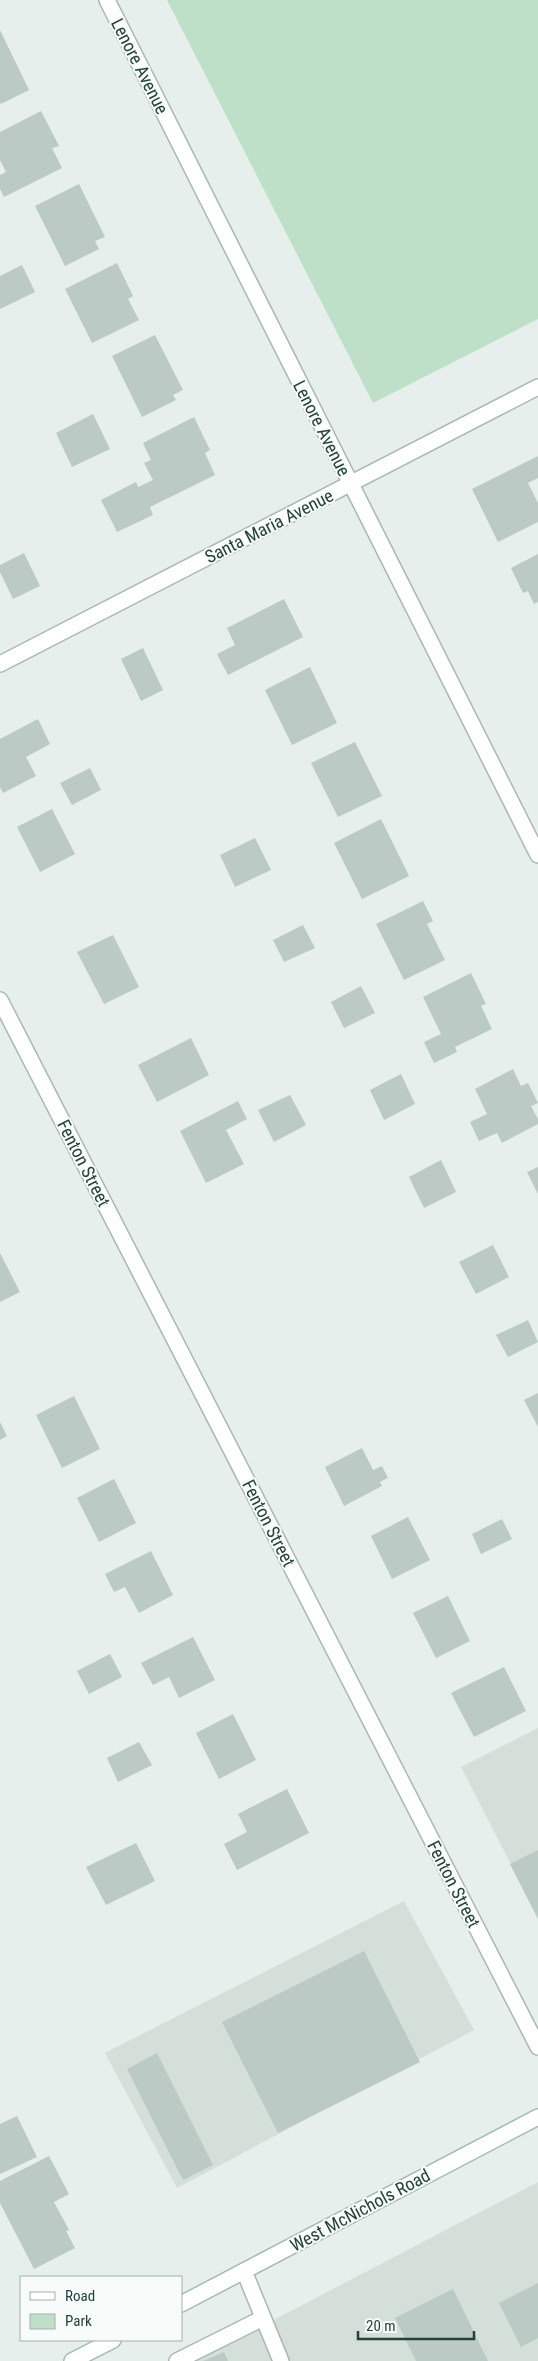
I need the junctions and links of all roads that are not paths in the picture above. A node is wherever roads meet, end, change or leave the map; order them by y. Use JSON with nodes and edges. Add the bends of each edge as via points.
{"nodes":[{"id":1,"x":107,"y":0,"type":"edge"},
{"id":2,"x":538,"y":387,"type":"edge"},
{"id":3,"x":350,"y":484,"type":"junction"},
{"id":4,"x":0,"y":664,"type":"edge"},
{"id":5,"x":538,"y":856,"type":"edge"},
{"id":6,"x":0,"y":1000,"type":"edge"},
{"id":7,"x":538,"y":2047,"type":"edge"},
{"id":8,"x":538,"y":2117,"type":"edge"},
{"id":9,"x":244,"y":2271,"type":"junction"},
{"id":10,"x":182,"y":2303,"type":"edge"},
{"id":11,"x":263,"y":2318,"type":"junction"},
{"id":12,"x":111,"y":2341,"type":"edge"},
{"id":13,"x":87,"y":2357,"type":"edge"},
{"id":14,"x":72,"y":2361,"type":"edge"},
{"id":15,"x":178,"y":2361,"type":"edge"},
{"id":16,"x":281,"y":2361,"type":"edge"}],
"edges":[{"from":1,"to":3,"type":"street","name":"Lenore Avenue"},
{"from":2,"to":3,"type":"street","name":"Santa Maria Avenue"},
{"from":3,"to":4,"type":"street","name":"Santa Maria Avenue"},
{"from":3,"to":5,"type":"street","name":"Lenore Avenue"},
{"from":6,"to":7,"type":"street","name":"Fenton Street"},
{"from":8,"to":9,"type":"street","name":"West McNichols Road"},
{"from":9,"to":10,"type":"street","name":"West McNichols Road"},
{"from":9,"to":11,"type":"street"},
{"from":11,"to":15,"type":"street"},
{"from":11,"to":16,"type":"street"},
{"from":12,"to":13,"type":"street"},
{"from":13,"to":14,"type":"street"}]}
